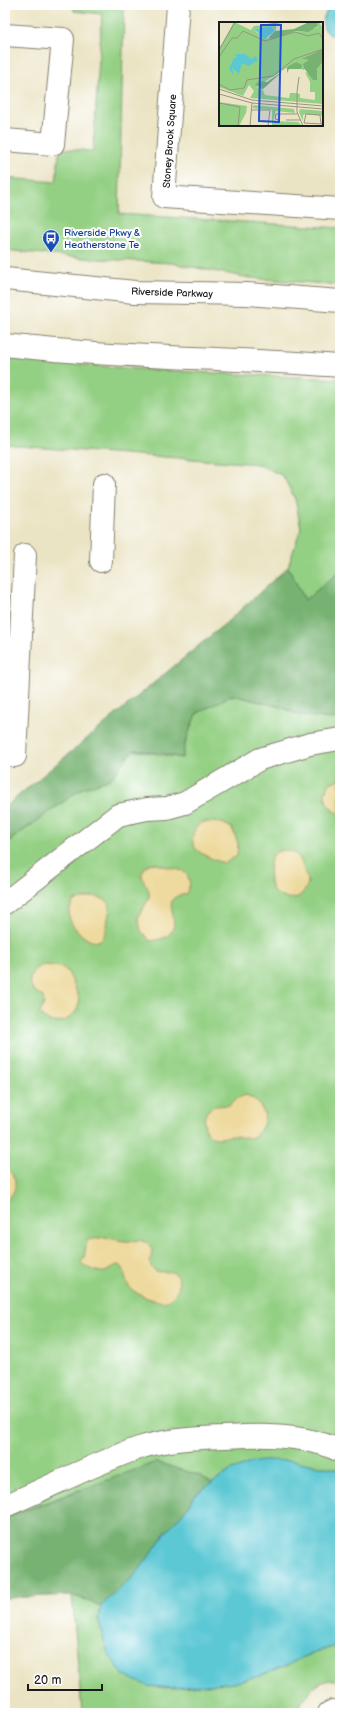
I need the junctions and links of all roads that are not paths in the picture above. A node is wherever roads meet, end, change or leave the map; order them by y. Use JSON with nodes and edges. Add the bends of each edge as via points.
{"nodes":[{"id":1,"x":178,"y":5,"type":"edge"},
{"id":2,"x":5,"y":35,"type":"edge"},
{"id":3,"x":5,"y":140,"type":"edge"},
{"id":4,"x":340,"y":209,"type":"edge"},
{"id":5,"x":5,"y":279,"type":"edge"},
{"id":6,"x":340,"y":300,"type":"edge"},
{"id":7,"x":5,"y":345,"type":"edge"},
{"id":8,"x":340,"y":366,"type":"edge"},
{"id":9,"x":104,"y":484,"type":"dead end"},
{"id":10,"x":25,"y":555,"type":"dead end"},
{"id":11,"x":101,"y":560,"type":"dead end"},
{"id":12,"x":340,"y":739,"type":"edge"},
{"id":13,"x":15,"y":756,"type":"dead end"},
{"id":14,"x":5,"y":903,"type":"edge"},
{"id":15,"x":340,"y":1451,"type":"edge"},
{"id":16,"x":5,"y":1506,"type":"edge"}],
"edges":[{"from":1,"to":4,"type":"main road","name":"Stoney Brook Square","via":[[164,197]]},
{"from":2,"to":3,"type":"main road","via":[[63,39],[52,144]]},
{"from":5,"to":6,"type":"main road","name":"Riverside Parkway","via":[[135,292],[247,294]]},
{"from":7,"to":8,"type":"main road","via":[[158,357],[283,361]]},
{"from":9,"to":11,"type":"main road"},
{"from":10,"to":13,"type":"main road"},
{"from":12,"to":14,"type":"main road","via":[[310,744],[260,759],[185,803],[118,815]]},
{"from":15,"to":16,"type":"main road","via":[[329,1445],[263,1436],[185,1439],[140,1448],[76,1473]]}]}
